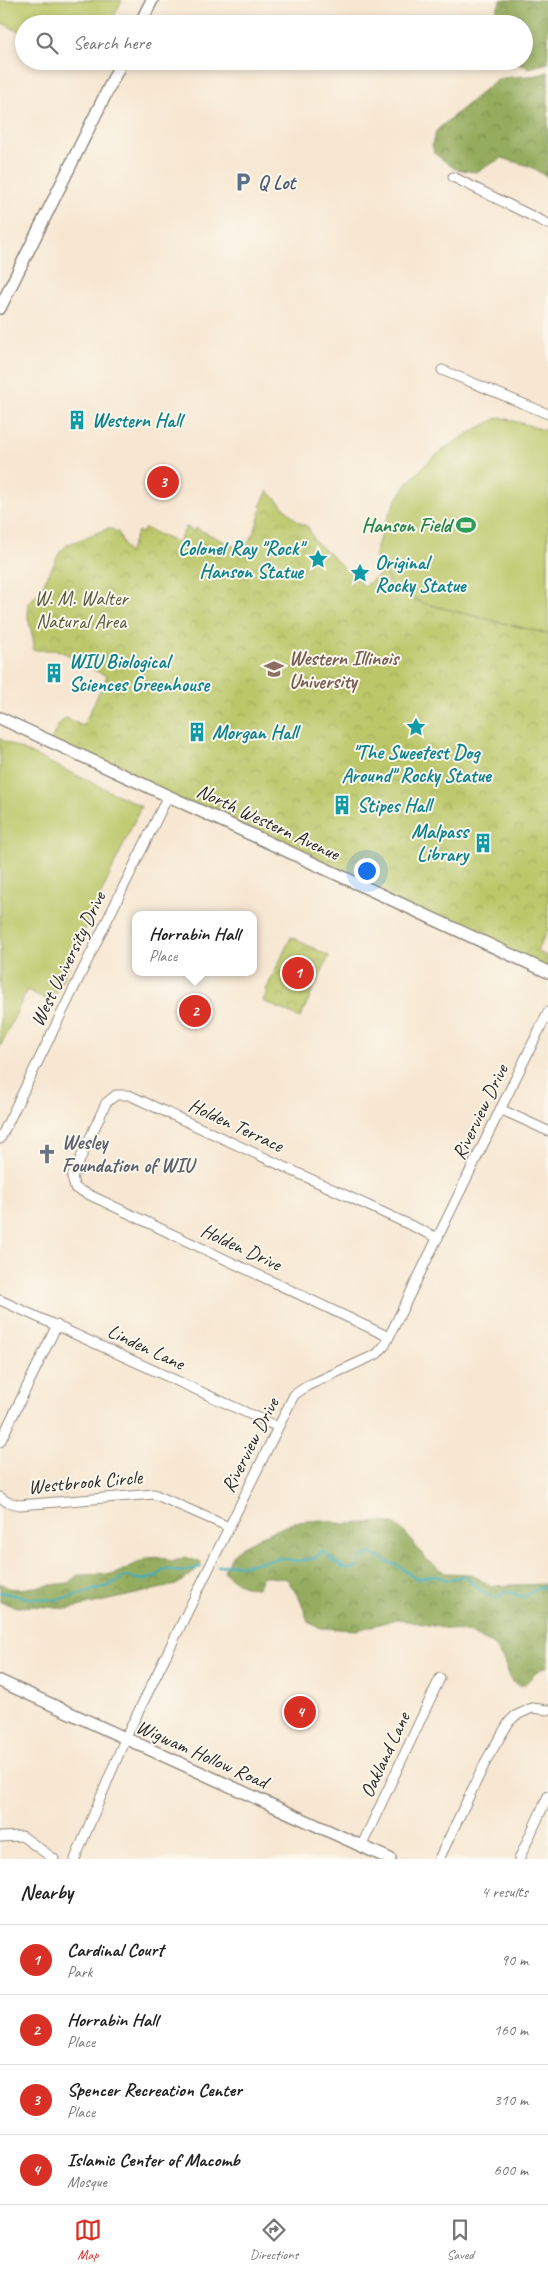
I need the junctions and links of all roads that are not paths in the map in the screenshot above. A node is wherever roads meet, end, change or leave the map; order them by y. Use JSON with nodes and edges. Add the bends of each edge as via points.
{"nodes":[{"id":1,"x":152,"y":0,"type":"edge"},
{"id":2,"x":144,"y":15,"type":"edge"},
{"id":3,"x":118,"y":70,"type":"edge"},
{"id":4,"x":453,"y":177,"type":"dead end"},
{"id":5,"x":548,"y":224,"type":"edge"},
{"id":6,"x":0,"y":308,"type":"edge"},
{"id":7,"x":442,"y":370,"type":"dead end"},
{"id":8,"x":548,"y":414,"type":"edge"},
{"id":9,"x":0,"y":718,"type":"edge"},
{"id":10,"x":168,"y":796,"type":"junction"},
{"id":11,"x":548,"y":972,"type":"edge"},
{"id":12,"x":548,"y":1012,"type":"edge"},
{"id":13,"x":500,"y":1109,"type":"junction"},
{"id":14,"x":548,"y":1131,"type":"edge"},
{"id":15,"x":0,"y":1139,"type":"edge"},
{"id":16,"x":77,"y":1190,"type":"joint"},
{"id":17,"x":438,"y":1238,"type":"junction"},
{"id":18,"x":0,"y":1300,"type":"edge"},
{"id":19,"x":57,"y":1326,"type":"junction"},
{"id":20,"x":389,"y":1336,"type":"junction"},
{"id":21,"x":278,"y":1427,"type":"junction"},
{"id":22,"x":0,"y":1442,"type":"edge"},
{"id":23,"x":0,"y":1497,"type":"edge"},
{"id":24,"x":229,"y":1527,"type":"junction"},
{"id":25,"x":440,"y":1678,"type":"dead end"},
{"id":26,"x":0,"y":1681,"type":"edge"},
{"id":27,"x":548,"y":1710,"type":"edge"},
{"id":28,"x":124,"y":1739,"type":"junction"},
{"id":29,"x":548,"y":1796,"type":"edge"},
{"id":30,"x":0,"y":1837,"type":"edge"},
{"id":31,"x":361,"y":1846,"type":"junction"},
{"id":32,"x":54,"y":1859,"type":"edge"},
{"id":33,"x":75,"y":1859,"type":"edge"},
{"id":34,"x":390,"y":1859,"type":"edge"},
{"id":35,"x":439,"y":1859,"type":"edge"},
{"id":36,"x":519,"y":1859,"type":"edge"}],
"edges":[{"from":1,"to":2,"type":"street"},
{"from":3,"to":6,"type":"street"},
{"from":4,"to":5,"type":"street"},
{"from":7,"to":8,"type":"street"},
{"from":9,"to":10,"type":"street","name":"North Western Avenue"},
{"from":10,"to":11,"type":"street","name":"North Western Avenue"},
{"from":10,"to":15,"type":"street","name":"West University Drive"},
{"from":12,"to":13,"type":"street","name":"Riverview Drive"},
{"from":13,"to":14,"type":"street"},
{"from":13,"to":17,"type":"street","name":"Riverview Drive"},
{"from":16,"to":17,"type":"street","name":"Holden Terrace","via":[[72,1177],[106,1103],[112,1097],[125,1094]]},
{"from":16,"to":20,"type":"street","name":"Holden Drive"},
{"from":17,"to":20,"type":"street","name":"Riverview Drive"},
{"from":18,"to":19,"type":"street","name":"Linden Lane"},
{"from":19,"to":21,"type":"street","name":"Linden Lane"},
{"from":19,"to":22,"type":"street"},
{"from":20,"to":21,"type":"street","name":"Riverview Drive","via":[[377,1354],[300,1390],[294,1395]]},
{"from":21,"to":24,"type":"street","name":"Riverview Drive"},
{"from":23,"to":24,"type":"street","name":"Westbrook Circle","via":[[20,1506],[154,1494]]},
{"from":24,"to":28,"type":"street","name":"Riverview Drive"},
{"from":25,"to":31,"type":"street","name":"Oakland Lane"},
{"from":26,"to":28,"type":"street","name":"Wigwam Hollow Road"},
{"from":27,"to":35,"type":"street","via":[[532,1708],[509,1722],[487,1759]]},
{"from":28,"to":31,"type":"street","name":"Wigwam Hollow Road"},
{"from":28,"to":33,"type":"street","name":"Riverview Drive"},
{"from":29,"to":36,"type":"street"},
{"from":30,"to":32,"type":"street","via":[[22,1836]]},
{"from":31,"to":34,"type":"street","name":"Wigwam Hollow Road"}]}
